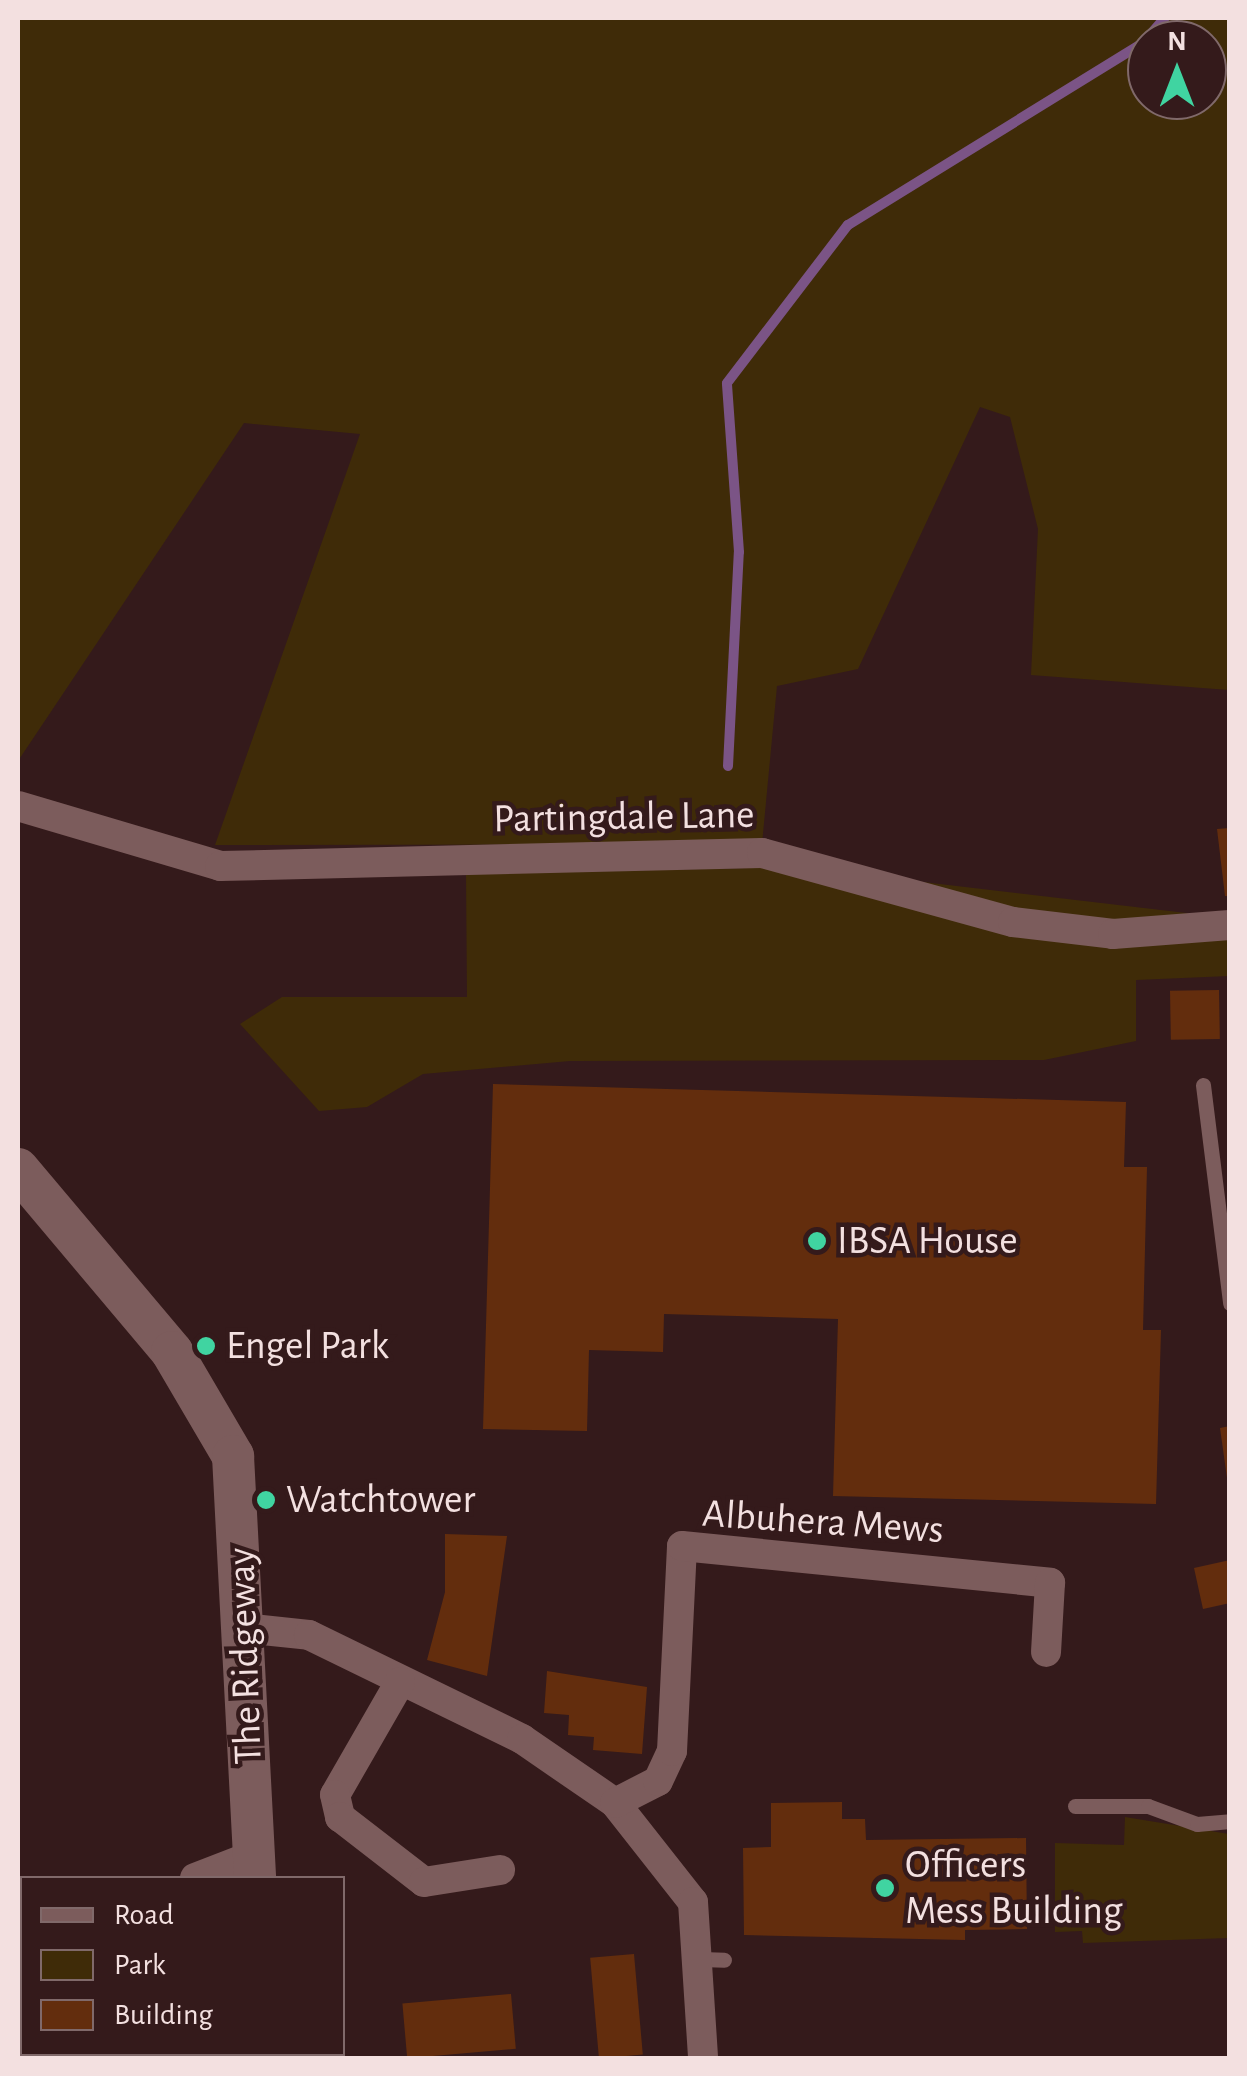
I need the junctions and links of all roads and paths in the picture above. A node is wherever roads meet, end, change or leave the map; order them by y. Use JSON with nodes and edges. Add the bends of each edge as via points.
{"nodes":[{"id":1,"x":18,"y":806,"type":"edge"},
{"id":2,"x":1230,"y":925,"type":"edge"},
{"id":3,"x":1203,"y":1085,"type":"dead end"},
{"id":4,"x":18,"y":1169,"type":"edge"},
{"id":5,"x":1230,"y":1303,"type":"edge"},
{"id":6,"x":244,"y":1628,"type":"junction"},
{"id":7,"x":1046,"y":1652,"type":"dead end"},
{"id":8,"x":400,"y":1682,"type":"junction"},
{"id":9,"x":615,"y":1802,"type":"junction"},
{"id":10,"x":1075,"y":1806,"type":"dead end"},
{"id":11,"x":1230,"y":1821,"type":"edge"},
{"id":12,"x":253,"y":1867,"type":"edge"},
{"id":13,"x":500,"y":1870,"type":"dead end"},
{"id":14,"x":206,"y":1876,"type":"edge"},
{"id":15,"x":703,"y":2058,"type":"edge"}],
"edges":[{"from":1,"to":2,"type":"street","name":"Partingdale Lane","via":[[220,866],[762,853],[1013,922],[1113,934]]},
{"from":3,"to":5,"type":"lane"},
{"from":4,"to":6,"type":"main road","name":"The Ridgeway","via":[[172,1352],[233,1456]]},
{"from":6,"to":8,"type":"street","via":[[310,1635]]},
{"from":6,"to":12,"type":"main road","name":"The Ridgeway"},
{"from":7,"to":9,"type":"street","name":"Albuhera Mews","via":[[1050,1582],[682,1546],[672,1751],[658,1780]]},
{"from":8,"to":9,"type":"street","via":[[522,1739]]},
{"from":8,"to":13,"type":"street","via":[[335,1795],[340,1817],[424,1882]]},
{"from":9,"to":15,"type":"street","via":[[694,1902],[712,1960]]},
{"from":10,"to":11,"type":"lane","via":[[1148,1806],[1197,1824]]},
{"from":12,"to":14,"type":"street"}]}
